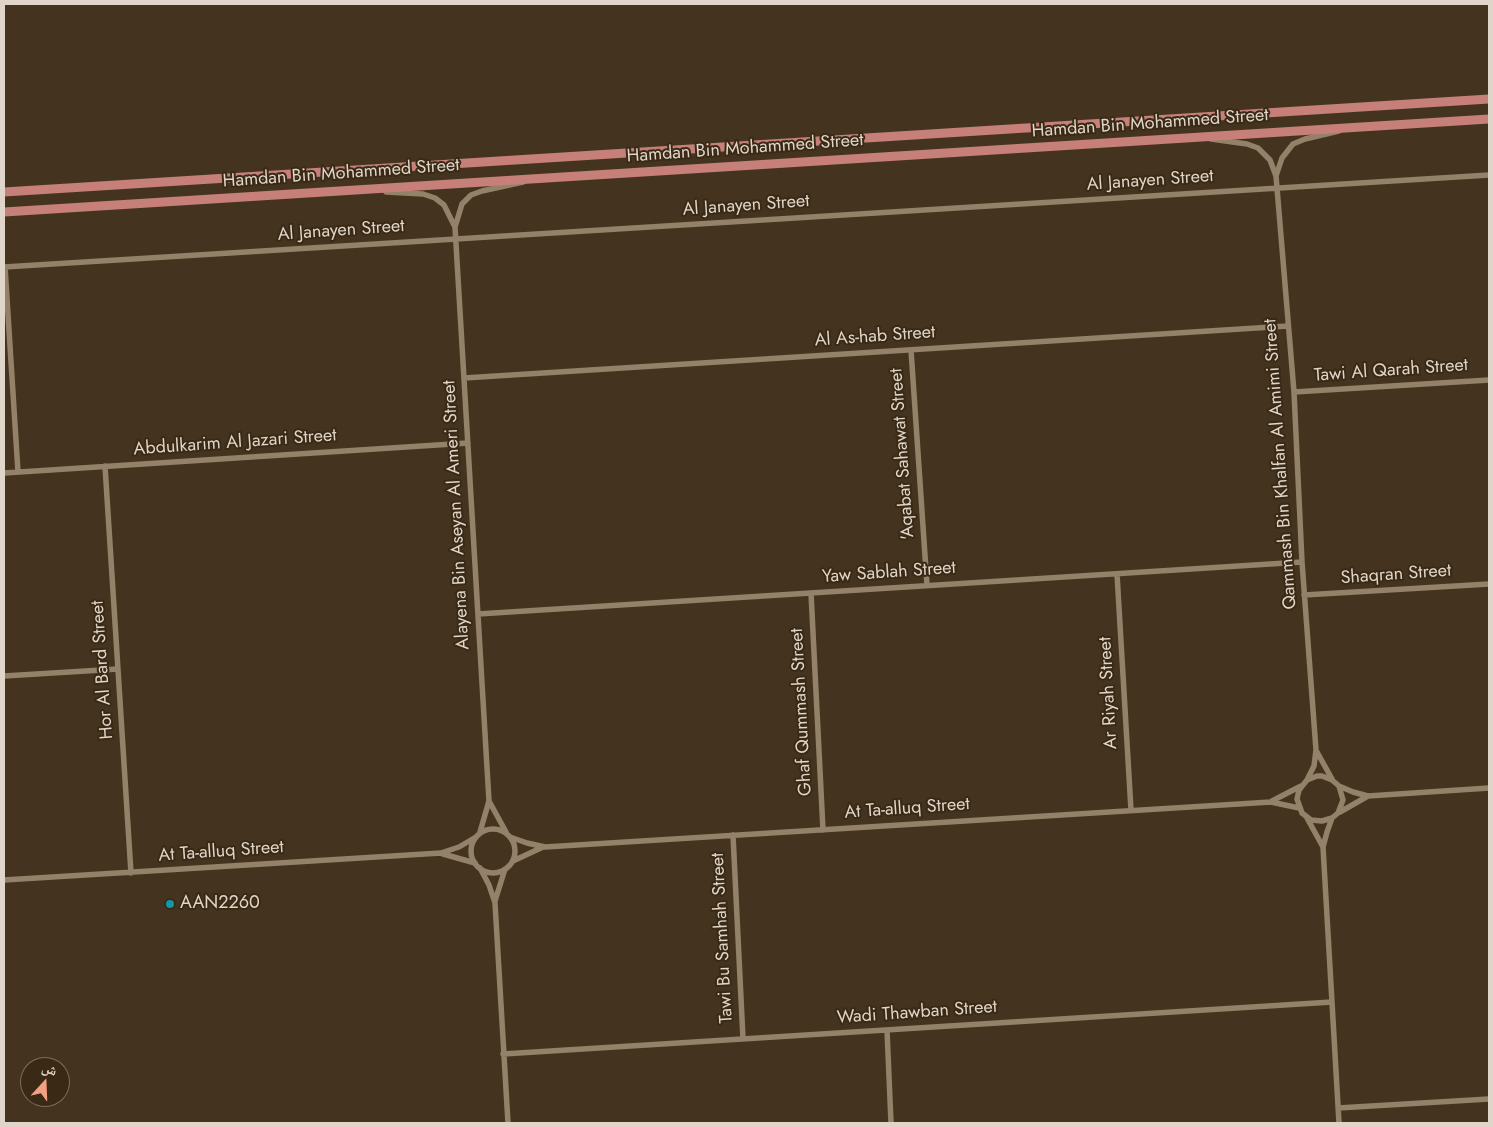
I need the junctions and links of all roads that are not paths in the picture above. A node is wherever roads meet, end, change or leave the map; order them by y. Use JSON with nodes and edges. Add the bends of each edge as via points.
{"nodes":[{"id":1,"x":1489,"y":100,"type":"edge"},
{"id":2,"x":1489,"y":119,"type":"edge"},
{"id":3,"x":1352,"y":128,"type":"junction"},
{"id":4,"x":1203,"y":137,"type":"junction"},
{"id":5,"x":1489,"y":175,"type":"edge"},
{"id":6,"x":1276,"y":176,"type":"junction"},
{"id":7,"x":532,"y":179,"type":"junction"},
{"id":8,"x":1277,"y":188,"type":"junction"},
{"id":9,"x":364,"y":189,"type":"junction"},
{"id":10,"x":4,"y":192,"type":"edge"},
{"id":11,"x":4,"y":212,"type":"edge"},
{"id":12,"x":455,"y":227,"type":"junction"},
{"id":13,"x":456,"y":239,"type":"junction"},
{"id":14,"x":4,"y":267,"type":"edge"},
{"id":15,"x":1288,"y":326,"type":"junction"},
{"id":16,"x":911,"y":350,"type":"junction"},
{"id":17,"x":464,"y":378,"type":"junction"},
{"id":18,"x":1489,"y":380,"type":"edge"},
{"id":19,"x":1294,"y":392,"type":"junction"},
{"id":20,"x":468,"y":443,"type":"junction"},
{"id":21,"x":105,"y":466,"type":"junction"},
{"id":22,"x":4,"y":472,"type":"edge"},
{"id":23,"x":18,"y":472,"type":"junction"},
{"id":24,"x":1302,"y":562,"type":"junction"},
{"id":25,"x":1117,"y":574,"type":"junction"},
{"id":26,"x":1489,"y":584,"type":"edge"},
{"id":27,"x":927,"y":585,"type":"junction"},
{"id":28,"x":811,"y":593,"type":"junction"},
{"id":29,"x":1304,"y":596,"type":"junction"},
{"id":30,"x":478,"y":614,"type":"junction"},
{"id":31,"x":118,"y":669,"type":"junction"},
{"id":32,"x":4,"y":676,"type":"edge"},
{"id":33,"x":1316,"y":750,"type":"junction"},
{"id":34,"x":1307,"y":780,"type":"junction"},
{"id":35,"x":1332,"y":780,"type":"junction"},
{"id":36,"x":1301,"y":786,"type":"junction"},
{"id":37,"x":1339,"y":786,"type":"junction"},
{"id":38,"x":1489,"y":788,"type":"edge"},
{"id":39,"x":1368,"y":796,"type":"junction"},
{"id":40,"x":489,"y":801,"type":"junction"},
{"id":41,"x":1270,"y":802,"type":"junction"},
{"id":42,"x":1299,"y":808,"type":"junction"},
{"id":43,"x":1131,"y":810,"type":"junction"},
{"id":44,"x":1338,"y":813,"type":"junction"},
{"id":45,"x":1306,"y":817,"type":"junction"},
{"id":46,"x":1332,"y":818,"type":"junction"},
{"id":47,"x":823,"y":830,"type":"junction"},
{"id":48,"x":478,"y":834,"type":"junction"},
{"id":49,"x":509,"y":835,"type":"junction"},
{"id":50,"x":733,"y":835,"type":"junction"},
{"id":51,"x":1324,"y":846,"type":"junction"},
{"id":52,"x":545,"y":847,"type":"junction"},
{"id":53,"x":441,"y":853,"type":"junction"},
{"id":54,"x":512,"y":861,"type":"junction"},
{"id":55,"x":475,"y":863,"type":"junction"},
{"id":56,"x":480,"y":868,"type":"junction"},
{"id":57,"x":505,"y":869,"type":"junction"},
{"id":58,"x":131,"y":873,"type":"junction"},
{"id":59,"x":4,"y":880,"type":"edge"},
{"id":60,"x":494,"y":903,"type":"junction"},
{"id":61,"x":1332,"y":1002,"type":"junction"},
{"id":62,"x":887,"y":1030,"type":"junction"},
{"id":63,"x":743,"y":1039,"type":"junction"},
{"id":64,"x":503,"y":1054,"type":"junction"},
{"id":65,"x":1489,"y":1099,"type":"edge"},
{"id":66,"x":1338,"y":1108,"type":"junction"},
{"id":67,"x":508,"y":1123,"type":"edge"},
{"id":68,"x":890,"y":1123,"type":"edge"},
{"id":69,"x":1339,"y":1123,"type":"edge"}],
"edges":[{"from":1,"to":10,"type":"main road","name":"Hamdan Bin Mohammed Street"},
{"from":2,"to":3,"type":"main road","name":"Hamdan Bin Mohammed Street"},
{"from":3,"to":4,"type":"main road","name":"Hamdan Bin Mohammed Street"},
{"from":3,"to":6,"type":"street","name":"Qammash Bin Khalfan Al Amimi Street","via":[[1293,144],[1282,158]]},
{"from":4,"to":6,"type":"street","name":"Qammash Bin Khalfan Al Amimi Street","via":[[1258,148],[1270,160]]},
{"from":4,"to":7,"type":"main road","name":"Hamdan Bin Mohammed Street"},
{"from":5,"to":8,"type":"street","name":"Al Janayen Street"},
{"from":6,"to":8,"type":"street","name":"Qammash Bin Khalfan Al Amimi Street"},
{"from":7,"to":9,"type":"main road","name":"Hamdan Bin Mohammed Street"},
{"from":7,"to":12,"type":"street","name":"Alayena Bin Aseyan Al Ameri Street","via":[[471,196],[462,204]]},
{"from":8,"to":13,"type":"street","name":"Al Janayen Street"},
{"from":8,"to":15,"type":"street","name":"Qammash Bin Khalfan Al Amimi Street"},
{"from":9,"to":11,"type":"main road","name":"Hamdan Bin Mohammed Street"},
{"from":9,"to":12,"type":"street","name":"Alayena Bin Aseyan Al Ameri Street","via":[[430,196],[444,205]]},
{"from":12,"to":13,"type":"street","name":"Alayena Bin Aseyan Al Ameri Street"},
{"from":13,"to":14,"type":"street","name":"Al Janayen Street"},
{"from":13,"to":17,"type":"street","name":"Alayena Bin Aseyan Al Ameri Street"},
{"from":14,"to":23,"type":"street"},
{"from":15,"to":16,"type":"street","name":"Al As-hab Street"},
{"from":15,"to":19,"type":"street","name":"Qammash Bin Khalfan Al Amimi Street"},
{"from":16,"to":17,"type":"street","name":"Al As-hab Street"},
{"from":16,"to":27,"type":"street","name":"'Aqabat Sahawat Street"},
{"from":17,"to":20,"type":"street","name":"Alayena Bin Aseyan Al Ameri Street"},
{"from":18,"to":19,"type":"street","name":"Tawi Al Qarah Street"},
{"from":19,"to":24,"type":"street","name":"Qammash Bin Khalfan Al Amimi Street"},
{"from":20,"to":21,"type":"street","name":"Abdulkarim Al Jazari Street"},
{"from":20,"to":30,"type":"street","name":"Alayena Bin Aseyan Al Ameri Street"},
{"from":21,"to":23,"type":"street","name":"Abdulkarim Al Jazari Street"},
{"from":21,"to":31,"type":"street","name":"Hor Al Bard Street"},
{"from":22,"to":23,"type":"street","name":"Abdulkarim Al Jazari Street"},
{"from":24,"to":25,"type":"street","name":"Yaw Sablah Street"},
{"from":24,"to":29,"type":"street","name":"Qammash Bin Khalfan Al Amimi Street"},
{"from":25,"to":27,"type":"street","name":"Yaw Sablah Street"},
{"from":25,"to":43,"type":"street","name":"Ar Riyah Street"},
{"from":26,"to":29,"type":"street","name":"Shaqran Street"},
{"from":27,"to":28,"type":"street","name":"Yaw Sablah Street"},
{"from":28,"to":30,"type":"street","name":"Yaw Sablah Street"},
{"from":28,"to":47,"type":"street","name":"Ghaf Qummash Street"},
{"from":29,"to":33,"type":"street","name":"Qammash Bin Khalfan Al Amimi Street"},
{"from":30,"to":40,"type":"street","name":"Alayena Bin Aseyan Al Ameri Street"},
{"from":31,"to":32,"type":"street"},
{"from":31,"to":58,"type":"street","name":"Hor Al Bard Street"},
{"from":33,"to":34,"type":"street","name":"Qammash Bin Khalfan Al Amimi Street","via":[[1314,766]]},
{"from":33,"to":35,"type":"street","name":"Qammash Bin Khalfan Al Amimi Street"},
{"from":34,"to":35,"type":"street","via":[[1317,776]]},
{"from":34,"to":36,"type":"street"},
{"from":35,"to":37,"type":"street"},
{"from":36,"to":41,"type":"street","name":"At Ta-alluq Street"},
{"from":36,"to":42,"type":"street","via":[[1297,799]]},
{"from":37,"to":39,"type":"street"},
{"from":37,"to":44,"type":"street","via":[[1343,800]]},
{"from":38,"to":39,"type":"street"},
{"from":39,"to":44,"type":"street"},
{"from":40,"to":48,"type":"street","name":"Alayena Bin Aseyan Al Ameri Street"},
{"from":40,"to":49,"type":"street","name":"Alayena Bin Aseyan Al Ameri Street"},
{"from":41,"to":42,"type":"street","name":"At Ta-alluq Street"},
{"from":41,"to":43,"type":"street","name":"At Ta-alluq Street"},
{"from":42,"to":45,"type":"street"},
{"from":43,"to":47,"type":"street","name":"At Ta-alluq Street"},
{"from":44,"to":46,"type":"street"},
{"from":45,"to":46,"type":"street","via":[[1317,821]]},
{"from":45,"to":51,"type":"street"},
{"from":46,"to":51,"type":"street"},
{"from":47,"to":50,"type":"street","name":"At Ta-alluq Street"},
{"from":48,"to":49,"type":"street","via":[[494,829]]},
{"from":48,"to":53,"type":"street","name":"At Ta-alluq Street","via":[[459,847]]},
{"from":48,"to":55,"type":"street","via":[[471,847]]},
{"from":49,"to":52,"type":"street","name":"At Ta-alluq Street","via":[[527,844]]},
{"from":49,"to":54,"type":"street","via":[[515,846]]},
{"from":50,"to":52,"type":"street","name":"At Ta-alluq Street"},
{"from":50,"to":63,"type":"street","name":"Tawi Bu Samhah Street"},
{"from":51,"to":61,"type":"street"},
{"from":52,"to":54,"type":"street","name":"At Ta-alluq Street"},
{"from":53,"to":55,"type":"street","name":"At Ta-alluq Street"},
{"from":53,"to":58,"type":"street","name":"At Ta-alluq Street"},
{"from":54,"to":57,"type":"street"},
{"from":55,"to":56,"type":"street"},
{"from":56,"to":57,"type":"street","via":[[490,872]]},
{"from":56,"to":60,"type":"street"},
{"from":57,"to":60,"type":"street"},
{"from":58,"to":59,"type":"street","name":"At Ta-alluq Street"},
{"from":60,"to":64,"type":"street"},
{"from":61,"to":62,"type":"street","name":"Wadi Thawban Street"},
{"from":61,"to":66,"type":"street"},
{"from":62,"to":63,"type":"street","name":"Wadi Thawban Street"},
{"from":62,"to":68,"type":"street"},
{"from":63,"to":64,"type":"street","name":"Wadi Thawban Street"},
{"from":64,"to":67,"type":"street"},
{"from":65,"to":66,"type":"street"},
{"from":66,"to":69,"type":"street"}]}
